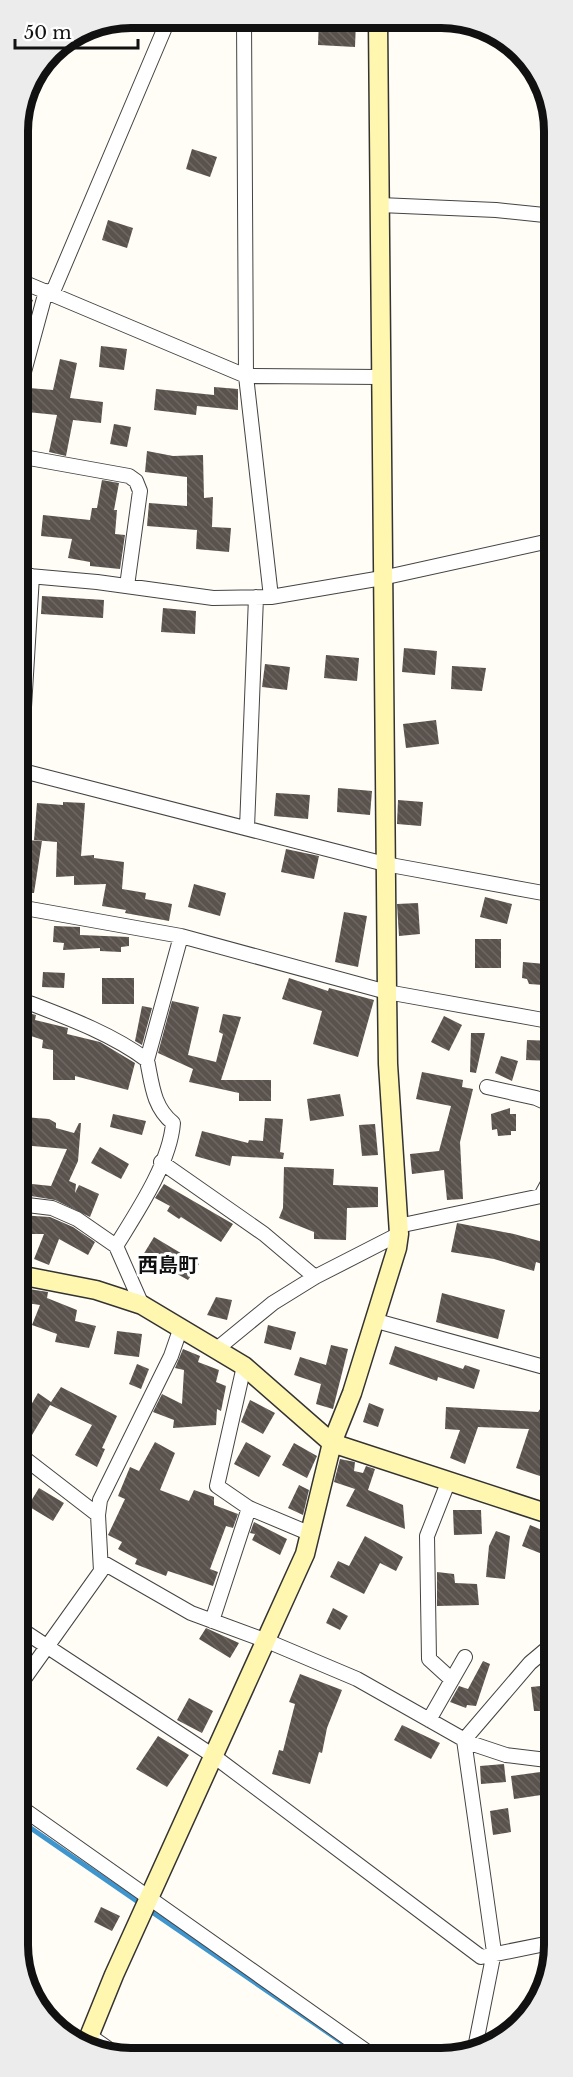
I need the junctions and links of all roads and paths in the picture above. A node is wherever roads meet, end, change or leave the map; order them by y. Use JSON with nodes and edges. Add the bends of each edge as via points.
{"nodes":[{"id":1,"x":165,"y":28,"type":"edge"},
{"id":2,"x":244,"y":28,"type":"edge"},
{"id":3,"x":378,"y":28,"type":"edge"},
{"id":4,"x":380,"y":205,"type":"junction"},
{"id":5,"x":544,"y":215,"type":"edge"},
{"id":6,"x":29,"y":285,"type":"edge"},
{"id":7,"x":49,"y":293,"type":"junction"},
{"id":8,"x":29,"y":359,"type":"edge"},
{"id":9,"x":246,"y":376,"type":"junction"},
{"id":10,"x":380,"y":377,"type":"junction"},
{"id":11,"x":29,"y":458,"type":"edge"},
{"id":12,"x":544,"y":542,"type":"edge"},
{"id":13,"x":29,"y":576,"type":"edge"},
{"id":14,"x":382,"y":578,"type":"junction"},
{"id":15,"x":127,"y":586,"type":"junction"},
{"id":16,"x":256,"y":597,"type":"junction"},
{"id":17,"x":271,"y":597,"type":"junction"},
{"id":18,"x":29,"y":772,"type":"edge"},
{"id":19,"x":247,"y":828,"type":"junction"},
{"id":20,"x":385,"y":864,"type":"junction"},
{"id":21,"x":544,"y":893,"type":"edge"},
{"id":22,"x":29,"y":909,"type":"edge"},
{"id":23,"x":181,"y":936,"type":"junction"},
{"id":24,"x":387,"y":992,"type":"junction"},
{"id":25,"x":29,"y":1002,"type":"edge"},
{"id":26,"x":544,"y":1020,"type":"edge"},
{"id":27,"x":147,"y":1060,"type":"junction"},
{"id":28,"x":487,"y":1087,"type":"dead end"},
{"id":29,"x":544,"y":1102,"type":"edge"},
{"id":30,"x":161,"y":1162,"type":"junction"},
{"id":31,"x":544,"y":1197,"type":"edge"},
{"id":32,"x":28,"y":1205,"type":"edge"},
{"id":33,"x":398,"y":1230,"type":"junction"},
{"id":34,"x":116,"y":1246,"type":"junction"},
{"id":35,"x":28,"y":1277,"type":"edge"},
{"id":36,"x":315,"y":1277,"type":"junction"},
{"id":37,"x":142,"y":1305,"type":"junction"},
{"id":38,"x":373,"y":1320,"type":"junction"},
{"id":39,"x":182,"y":1327,"type":"junction"},
{"id":40,"x":218,"y":1348,"type":"junction"},
{"id":41,"x":244,"y":1366,"type":"junction"},
{"id":42,"x":544,"y":1367,"type":"edge"},
{"id":43,"x":332,"y":1443,"type":"junction"},
{"id":44,"x":28,"y":1461,"type":"edge"},
{"id":45,"x":449,"y":1480,"type":"junction"},
{"id":46,"x":249,"y":1508,"type":"junction"},
{"id":47,"x":544,"y":1512,"type":"edge"},
{"id":48,"x":98,"y":1515,"type":"junction"},
{"id":49,"x":311,"y":1534,"type":"junction"},
{"id":50,"x":102,"y":1562,"type":"junction"},
{"id":51,"x":212,"y":1621,"type":"junction"},
{"id":52,"x":28,"y":1634,"type":"edge"},
{"id":53,"x":267,"y":1641,"type":"junction"},
{"id":54,"x":47,"y":1647,"type":"junction"},
{"id":55,"x":544,"y":1651,"type":"edge"},
{"id":56,"x":465,"y":1657,"type":"dead end"},
{"id":57,"x":28,"y":1673,"type":"edge"},
{"id":58,"x":452,"y":1680,"type":"junction"},
{"id":59,"x":429,"y":1720,"type":"junction"},
{"id":60,"x":464,"y":1740,"type":"junction"},
{"id":61,"x":215,"y":1757,"type":"junction"},
{"id":62,"x":544,"y":1760,"type":"edge"},
{"id":63,"x":28,"y":1812,"type":"edge"},
{"id":64,"x":151,"y":1899,"type":"junction"},
{"id":65,"x":544,"y":1944,"type":"edge"},
{"id":66,"x":494,"y":1952,"type":"junction"},
{"id":67,"x":88,"y":2039,"type":"edge"},
{"id":68,"x":476,"y":2042,"type":"edge"},
{"id":69,"x":362,"y":2048,"type":"edge"}],
"edges":[{"from":1,"to":7,"type":"street"},
{"from":2,"to":9,"type":"street"},
{"from":3,"to":4,"type":"street"},
{"from":4,"to":5,"type":"street"},
{"from":4,"to":10,"type":"street"},
{"from":6,"to":7,"type":"street"},
{"from":7,"to":8,"type":"street"},
{"from":7,"to":9,"type":"street"},
{"from":9,"to":10,"type":"street"},
{"from":9,"to":17,"type":"street"},
{"from":10,"to":14,"type":"street"},
{"from":11,"to":15,"type":"street","via":[[129,476],[136,481],[140,491]]},
{"from":12,"to":14,"type":"street"},
{"from":13,"to":15,"type":"street"},
{"from":14,"to":17,"type":"street"},
{"from":14,"to":20,"type":"street"},
{"from":15,"to":16,"type":"street","via":[[213,598]]},
{"from":16,"to":17,"type":"street"},
{"from":16,"to":19,"type":"street"},
{"from":18,"to":19,"type":"street"},
{"from":19,"to":20,"type":"street"},
{"from":20,"to":21,"type":"street"},
{"from":20,"to":24,"type":"street"},
{"from":22,"to":23,"type":"street"},
{"from":23,"to":24,"type":"street"},
{"from":23,"to":27,"type":"street"},
{"from":24,"to":26,"type":"street"},
{"from":24,"to":33,"type":"street"},
{"from":25,"to":27,"type":"street","via":[[126,1045]]},
{"from":27,"to":30,"type":"street","via":[[156,1103],[173,1123],[172,1137]]},
{"from":28,"to":29,"type":"street"},
{"from":30,"to":34,"type":"street","via":[[146,1197]]},
{"from":30,"to":36,"type":"street","via":[[264,1234]]},
{"from":31,"to":33,"type":"street"},
{"from":32,"to":34,"type":"street","via":[[52,1208]]},
{"from":33,"to":36,"type":"street"},
{"from":33,"to":38,"type":"street","via":[[392,1268]]},
{"from":34,"to":37,"type":"street"},
{"from":35,"to":37,"type":"street","via":[[96,1290]]},
{"from":36,"to":40,"type":"street","via":[[273,1303]]},
{"from":37,"to":39,"type":"street"},
{"from":38,"to":42,"type":"street"},
{"from":38,"to":43,"type":"street","via":[[352,1393]]},
{"from":39,"to":40,"type":"street"},
{"from":39,"to":48,"type":"street","via":[[100,1500]]},
{"from":40,"to":41,"type":"street"},
{"from":41,"to":43,"type":"street"},
{"from":41,"to":46,"type":"street","via":[[217,1486]]},
{"from":43,"to":45,"type":"street"},
{"from":43,"to":49,"type":"street"},
{"from":44,"to":48,"type":"street"},
{"from":45,"to":47,"type":"street"},
{"from":45,"to":58,"type":"street","via":[[427,1536],[429,1659]]},
{"from":46,"to":49,"type":"street"},
{"from":46,"to":51,"type":"street"},
{"from":48,"to":50,"type":"street"},
{"from":49,"to":53,"type":"street"},
{"from":50,"to":51,"type":"street","via":[[191,1614]]},
{"from":50,"to":54,"type":"street","via":[[101,1571]]},
{"from":51,"to":53,"type":"street"},
{"from":52,"to":54,"type":"street"},
{"from":53,"to":59,"type":"street","via":[[357,1679]]},
{"from":53,"to":61,"type":"street"},
{"from":54,"to":57,"type":"street"},
{"from":54,"to":61,"type":"street"},
{"from":55,"to":60,"type":"street"},
{"from":56,"to":58,"type":"street"},
{"from":58,"to":59,"type":"street"},
{"from":59,"to":60,"type":"street"},
{"from":60,"to":62,"type":"street","via":[[506,1755]]},
{"from":60,"to":66,"type":"street"},
{"from":61,"to":64,"type":"street"},
{"from":61,"to":66,"type":"street","via":[[481,1957]]},
{"from":63,"to":64,"type":"street"},
{"from":64,"to":67,"type":"street"},
{"from":64,"to":69,"type":"street"},
{"from":65,"to":66,"type":"street"},
{"from":66,"to":68,"type":"street"}]}
